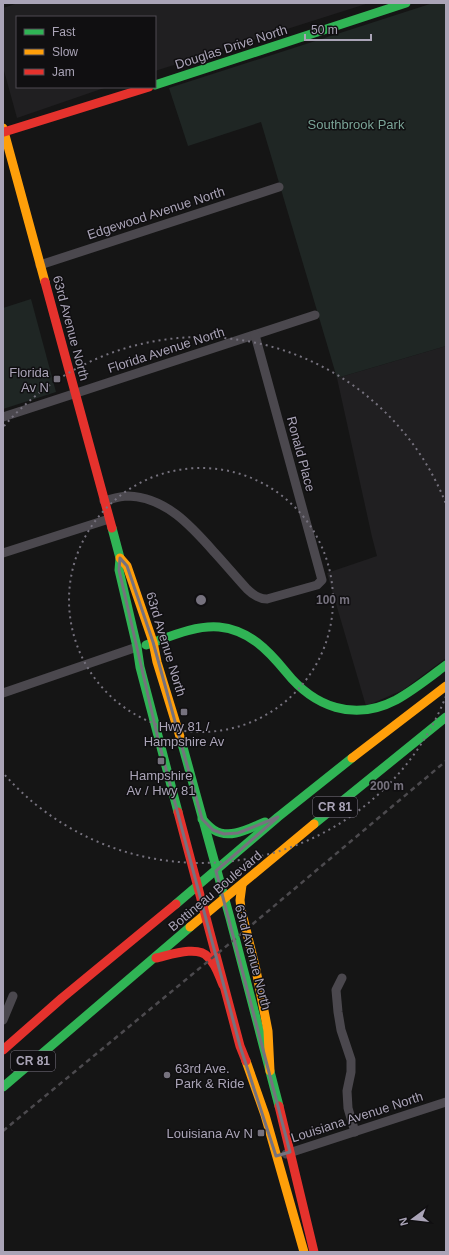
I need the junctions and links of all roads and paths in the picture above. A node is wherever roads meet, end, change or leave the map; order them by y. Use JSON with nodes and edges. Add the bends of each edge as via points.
{"nodes":[{"id":1,"x":406,"y":3,"type":"edge"},
{"id":2,"x":156,"y":85,"type":"edge"},
{"id":3,"x":146,"y":88,"type":"edge"},
{"id":4,"x":3,"y":131,"type":"edge"},
{"id":5,"x":279,"y":187,"type":"dead end"},
{"id":6,"x":40,"y":265,"type":"junction"},
{"id":7,"x":315,"y":315,"type":"dead end"},
{"id":8,"x":255,"y":335,"type":"junction"},
{"id":9,"x":75,"y":394,"type":"junction"},
{"id":10,"x":3,"y":417,"type":"edge"},
{"id":11,"x":104,"y":501,"type":"junction"},
{"id":12,"x":109,"y":519,"type":"junction"},
{"id":13,"x":3,"y":553,"type":"edge"},
{"id":14,"x":120,"y":558,"type":"junction"},
{"id":15,"x":153,"y":642,"type":"junction"},
{"id":16,"x":137,"y":647,"type":"junction"},
{"id":17,"x":446,"y":665,"type":"edge"},
{"id":18,"x":446,"y":686,"type":"edge"},
{"id":19,"x":3,"y":693,"type":"edge"},
{"id":20,"x":446,"y":717,"type":"edge"},
{"id":21,"x":278,"y":817,"type":"junction"},
{"id":22,"x":202,"y":819,"type":"junction"},
{"id":23,"x":216,"y":871,"type":"junction"},
{"id":24,"x":242,"y":885,"type":"junction"},
{"id":25,"x":197,"y":886,"type":"junction"},
{"id":26,"x":224,"y":898,"type":"junction"},
{"id":27,"x":205,"y":916,"type":"junction"},
{"id":28,"x":154,"y":959,"type":"junction"},
{"id":29,"x":342,"y":978,"type":"dead end"},
{"id":30,"x":223,"y":985,"type":"junction"},
{"id":31,"x":14,"y":996,"type":"dead end"},
{"id":32,"x":3,"y":1020,"type":"edge"},
{"id":33,"x":3,"y":1050,"type":"edge"},
{"id":34,"x":270,"y":1072,"type":"junction"},
{"id":35,"x":3,"y":1087,"type":"edge"},
{"id":36,"x":446,"y":1102,"type":"edge"},
{"id":37,"x":355,"y":1132,"type":"junction"},
{"id":38,"x":290,"y":1152,"type":"junction"},
{"id":39,"x":276,"y":1156,"type":"junction"},
{"id":40,"x":304,"y":1252,"type":"edge"},
{"id":41,"x":314,"y":1252,"type":"edge"}],
"edges":[{"from":1,"to":2,"type":"main road","name":"Douglas Drive North"},
{"from":3,"to":4,"type":"main road"},
{"from":4,"to":6,"type":"main road","name":"63rd Avenue North"},
{"from":5,"to":6,"type":"street","name":"Edgewood Avenue North"},
{"from":6,"to":9,"type":"main road","name":"63rd Avenue North"},
{"from":7,"to":8,"type":"street","name":"Florida Avenue North"},
{"from":8,"to":9,"type":"street","name":"Florida Avenue North"},
{"from":8,"to":11,"type":"street","name":"Ronald Place","via":[[322,580],[317,585],[267,600],[262,599],[247,589],[194,529],[164,506],[139,497],[127,496]]},
{"from":9,"to":10,"type":"street","name":"Florida Avenue North"},
{"from":9,"to":11,"type":"main road","name":"63rd Avenue North"},
{"from":11,"to":12,"type":"main road","name":"63rd Avenue North"},
{"from":12,"to":13,"type":"street"},
{"from":12,"to":14,"type":"main road","name":"63rd Avenue North"},
{"from":14,"to":15,"type":"main road","name":"63rd Avenue North","via":[[127,566]]},
{"from":14,"to":16,"type":"main road","name":"63rd Avenue North","via":[[119,570]]},
{"from":15,"to":16,"type":"main road"},
{"from":15,"to":17,"type":"main road","via":[[206,627],[234,629],[263,647],[295,682],[316,700],[343,710],[368,709],[386,704]]},
{"from":15,"to":22,"type":"main road","name":"63rd Avenue North"},
{"from":16,"to":19,"type":"street"},
{"from":16,"to":25,"type":"main road","name":"63rd Avenue North","via":[[145,689]]},
{"from":18,"to":21,"type":"main road","name":"Bottineau Boulevard","number":"CR 81"},
{"from":20,"to":24,"type":"main road","name":"Bottineau Boulevard","number":"CR 81"},
{"from":21,"to":22,"type":"main road","via":[[243,832],[230,834],[213,830]]},
{"from":21,"to":23,"type":"main road","name":"Bottineau Boulevard","number":"CR 81"},
{"from":22,"to":23,"type":"main road","name":"63rd Avenue North"},
{"from":23,"to":25,"type":"main road","name":"Bottineau Boulevard","number":"CR 81"},
{"from":23,"to":26,"type":"main road","name":"63rd Avenue North"},
{"from":24,"to":26,"type":"main road","name":"Bottineau Boulevard","number":"CR 81"},
{"from":24,"to":34,"type":"main road","via":[[241,909],[268,1031]]},
{"from":25,"to":27,"type":"main road","name":"63rd Avenue North"},
{"from":25,"to":33,"type":"main road","name":"Bottineau Boulevard","number":"CR 81"},
{"from":26,"to":27,"type":"main road","name":"Bottineau Boulevard","number":"CR 81"},
{"from":26,"to":34,"type":"main road","name":"63rd Avenue North"},
{"from":27,"to":28,"type":"main road","name":"Bottineau Boulevard","number":"CR 81"},
{"from":27,"to":30,"type":"main road","name":"63rd Avenue North"},
{"from":28,"to":30,"type":"main road","via":[[191,951],[207,954]]},
{"from":28,"to":35,"type":"main road","name":"Bottineau Boulevard","number":"CR 81"},
{"from":29,"to":37,"type":"street","via":[[336,990],[341,1030],[351,1060],[347,1091],[348,1108]]},
{"from":30,"to":39,"type":"main road","name":"63rd Avenue North"},
{"from":31,"to":32,"type":"street"},
{"from":34,"to":38,"type":"main road","name":"63rd Avenue North"},
{"from":36,"to":37,"type":"street","name":"Louisiana Avenue North"},
{"from":37,"to":38,"type":"street","name":"Louisiana Avenue North"},
{"from":38,"to":39,"type":"street","name":"Louisiana Avenue North"},
{"from":38,"to":41,"type":"main road","name":"63rd Avenue North"},
{"from":39,"to":40,"type":"main road","name":"63rd Avenue North"}]}
